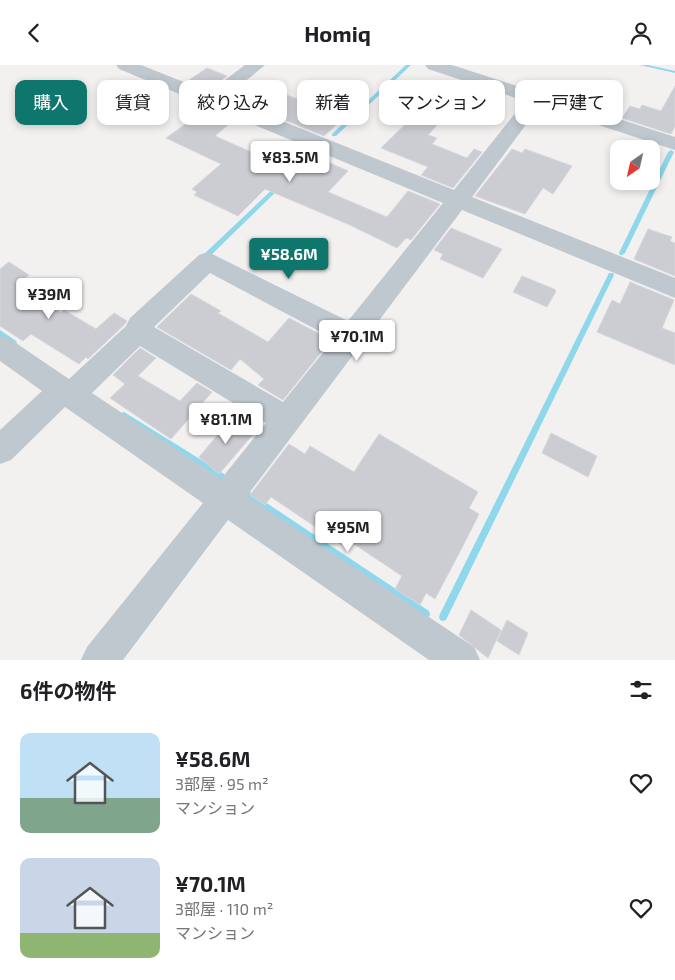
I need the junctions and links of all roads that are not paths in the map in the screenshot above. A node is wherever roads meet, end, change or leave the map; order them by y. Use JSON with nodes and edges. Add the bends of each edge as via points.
{"nodes":[{"id":1,"x":125,"y":65,"type":"edge"},
{"id":2,"x":256,"y":65,"type":"edge"},
{"id":3,"x":434,"y":65,"type":"edge"},
{"id":4,"x":237,"y":80,"type":"edge"},
{"id":5,"x":179,"y":87,"type":"edge"},
{"id":6,"x":515,"y":91,"type":"edge"},
{"id":7,"x":273,"y":125,"type":"edge"},
{"id":8,"x":516,"y":125,"type":"edge"},
{"id":9,"x":618,"y":125,"type":"edge"},
{"id":10,"x":675,"y":144,"type":"edge"},
{"id":11,"x":458,"y":199,"type":"junction"},
{"id":12,"x":675,"y":288,"type":"edge"},
{"id":13,"x":138,"y":331,"type":"junction"},
{"id":14,"x":351,"y":335,"type":"junction"},
{"id":15,"x":0,"y":347,"type":"edge"},
{"id":16,"x":68,"y":391,"type":"junction"},
{"id":17,"x":287,"y":420,"type":"junction"},
{"id":18,"x":0,"y":450,"type":"edge"},
{"id":19,"x":225,"y":499,"type":"junction"},
{"id":20,"x":447,"y":656,"type":"edge"},
{"id":21,"x":100,"y":660,"type":"edge"}],
"edges":[{"from":1,"to":5,"type":"street"},
{"from":2,"to":4,"type":"street"},
{"from":3,"to":6,"type":"street"},
{"from":7,"to":11,"type":"street"},
{"from":8,"to":11,"type":"street"},
{"from":9,"to":10,"type":"street"},
{"from":11,"to":12,"type":"street"},
{"from":11,"to":14,"type":"street"},
{"from":13,"to":14,"type":"street","via":[[140,325],[208,261]]},
{"from":13,"to":16,"type":"street"},
{"from":13,"to":17,"type":"street"},
{"from":14,"to":17,"type":"street"},
{"from":15,"to":16,"type":"street"},
{"from":16,"to":18,"type":"street"},
{"from":16,"to":19,"type":"street"},
{"from":17,"to":19,"type":"street"},
{"from":19,"to":20,"type":"street"},
{"from":19,"to":21,"type":"street"}]}
